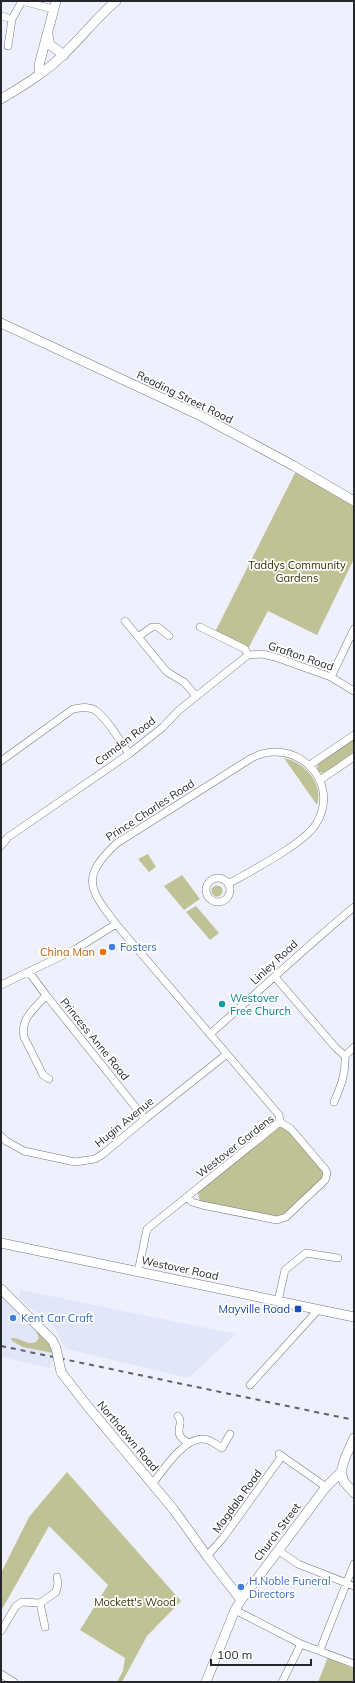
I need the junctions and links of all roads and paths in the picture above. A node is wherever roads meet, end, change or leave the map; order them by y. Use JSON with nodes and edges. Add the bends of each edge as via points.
{"nodes":[{"id":1,"x":22,"y":1,"type":"edge"},
{"id":2,"x":116,"y":1,"type":"edge"},
{"id":3,"x":55,"y":5,"type":"edge"},
{"id":4,"x":1,"y":16,"type":"edge"},
{"id":5,"x":12,"y":19,"type":"junction"},
{"id":6,"x":48,"y":33,"type":"junction"},
{"id":7,"x":8,"y":46,"type":"dead end"},
{"id":8,"x":64,"y":55,"type":"junction"},
{"id":9,"x":40,"y":74,"type":"junction"},
{"id":10,"x":1,"y":98,"type":"edge"},
{"id":11,"x":1,"y":323,"type":"edge"},
{"id":12,"x":354,"y":501,"type":"edge"},
{"id":13,"x":125,"y":621,"type":"dead end"},
{"id":14,"x":200,"y":627,"type":"dead end"},
{"id":15,"x":354,"y":629,"type":"edge"},
{"id":16,"x":169,"y":636,"type":"dead end"},
{"id":17,"x":138,"y":637,"type":"junction"},
{"id":18,"x":248,"y":655,"type":"junction"},
{"id":19,"x":331,"y":677,"type":"junction"},
{"id":20,"x":354,"y":692,"type":"edge"},
{"id":21,"x":196,"y":696,"type":"junction"},
{"id":22,"x":354,"y":735,"type":"edge"},
{"id":23,"x":129,"y":754,"type":"junction"},
{"id":24,"x":354,"y":757,"type":"edge"},
{"id":25,"x":1,"y":761,"type":"edge"},
{"id":26,"x":310,"y":765,"type":"junction"},
{"id":27,"x":320,"y":780,"type":"junction"},
{"id":28,"x":1,"y":846,"type":"edge"},
{"id":29,"x":228,"y":884,"type":"dead end"},
{"id":30,"x":354,"y":906,"type":"edge"},
{"id":31,"x":116,"y":924,"type":"junction"},
{"id":32,"x":29,"y":972,"type":"junction"},
{"id":33,"x":275,"y":977,"type":"junction"},
{"id":34,"x":1,"y":985,"type":"edge"},
{"id":35,"x":46,"y":995,"type":"junction"},
{"id":36,"x":210,"y":1034,"type":"junction"},
{"id":37,"x":354,"y":1047,"type":"edge"},
{"id":38,"x":227,"y":1054,"type":"junction"},
{"id":39,"x":346,"y":1056,"type":"junction"},
{"id":40,"x":49,"y":1079,"type":"dead end"},
{"id":41,"x":334,"y":1102,"type":"dead end"},
{"id":42,"x":145,"y":1119,"type":"junction"},
{"id":43,"x":280,"y":1122,"type":"junction"},
{"id":44,"x":1,"y":1136,"type":"edge"},
{"id":45,"x":187,"y":1197,"type":"junction"},
{"id":46,"x":1,"y":1243,"type":"edge"},
{"id":47,"x":338,"y":1258,"type":"dead end"},
{"id":48,"x":138,"y":1272,"type":"junction"},
{"id":49,"x":1,"y":1289,"type":"edge"},
{"id":50,"x":278,"y":1301,"type":"junction"},
{"id":51,"x":318,"y":1310,"type":"junction"},
{"id":52,"x":354,"y":1317,"type":"edge"},
{"id":53,"x":250,"y":1385,"type":"dead end"},
{"id":54,"x":178,"y":1416,"type":"dead end"},
{"id":55,"x":230,"y":1434,"type":"dead end"},
{"id":56,"x":354,"y":1438,"type":"edge"},
{"id":57,"x":188,"y":1443,"type":"junction"},
{"id":58,"x":341,"y":1472,"type":"junction"},
{"id":59,"x":344,"y":1482,"type":"junction"},
{"id":60,"x":153,"y":1483,"type":"junction"},
{"id":61,"x":327,"y":1486,"type":"junction"},
{"id":62,"x":354,"y":1493,"type":"edge"},
{"id":63,"x":279,"y":1551,"type":"junction"},
{"id":64,"x":207,"y":1556,"type":"junction"},
{"id":65,"x":354,"y":1564,"type":"edge"},
{"id":66,"x":57,"y":1577,"type":"dead end"},
{"id":67,"x":346,"y":1583,"type":"junction"},
{"id":68,"x":354,"y":1586,"type":"edge"},
{"id":69,"x":241,"y":1600,"type":"junction"},
{"id":70,"x":40,"y":1603,"type":"junction"},
{"id":71,"x":235,"y":1610,"type":"junction"},
{"id":72,"x":45,"y":1627,"type":"dead end"},
{"id":73,"x":1,"y":1630,"type":"edge"},
{"id":74,"x":301,"y":1644,"type":"junction"},
{"id":75,"x":320,"y":1650,"type":"junction"},
{"id":76,"x":354,"y":1664,"type":"edge"},
{"id":77,"x":1,"y":1674,"type":"edge"},
{"id":78,"x":14,"y":1682,"type":"edge"},
{"id":79,"x":206,"y":1682,"type":"edge"},
{"id":80,"x":282,"y":1682,"type":"edge"}],
"edges":[{"from":1,"to":3,"type":"street"},
{"from":1,"to":5,"type":"street"},
{"from":2,"to":8,"type":"street","via":[[103,11]]},
{"from":3,"to":6,"type":"street"},
{"from":4,"to":5,"type":"street"},
{"from":5,"to":7,"type":"street"},
{"from":6,"to":8,"type":"street","via":[[50,45]]},
{"from":6,"to":9,"type":"street","via":[[39,65]]},
{"from":8,"to":9,"type":"street"},
{"from":9,"to":10,"type":"street"},
{"from":11,"to":12,"type":"street","name":"Reading Street Road","via":[[202,416]]},
{"from":13,"to":17,"type":"street"},
{"from":14,"to":18,"type":"street","via":[[245,648]]},
{"from":15,"to":19,"type":"street"},
{"from":16,"to":17,"type":"street","via":[[158,627],[152,626]]},
{"from":17,"to":21,"type":"street","via":[[167,672],[184,682]]},
{"from":18,"to":19,"type":"street","name":"Grafton Road","via":[[262,654],[274,657]]},
{"from":18,"to":21,"type":"street","name":"Camden Road"},
{"from":19,"to":20,"type":"street","name":"Grafton Road"},
{"from":21,"to":23,"type":"street","name":"Camden Road"},
{"from":22,"to":26,"type":"street"},
{"from":23,"to":25,"type":"street","via":[[102,717],[94,710],[84,708],[73,710]]},
{"from":23,"to":28,"type":"street","name":"Camden Road","via":[[8,837]]},
{"from":24,"to":27,"type":"street"},
{"from":26,"to":27,"type":"street","name":"Prince Charles Road"},
{"from":26,"to":31,"type":"street","name":"Prince Charles Road","via":[[299,757],[281,751],[255,756],[117,843],[96,865],[92,885],[94,894]]},
{"from":27,"to":29,"type":"street","via":[[323,807],[319,820],[311,830],[283,851]]},
{"from":30,"to":33,"type":"street","name":"Linley Road"},
{"from":31,"to":32,"type":"street","via":[[76,949]]},
{"from":31,"to":36,"type":"street","name":"Prince Charles Road"},
{"from":32,"to":34,"type":"street"},
{"from":32,"to":35,"type":"street","name":"Princess Anne Road"},
{"from":33,"to":36,"type":"street","name":"Linley Road"},
{"from":33,"to":39,"type":"street","via":[[336,1048]]},
{"from":35,"to":40,"type":"street","via":[[24,1021],[22,1030],[43,1076]]},
{"from":35,"to":42,"type":"street","name":"Princess Anne Road"},
{"from":36,"to":38,"type":"street","name":"Prince Charles Road"},
{"from":37,"to":39,"type":"street"},
{"from":38,"to":42,"type":"street","name":"Hugin Avenue"},
{"from":38,"to":43,"type":"street","name":"Prince Charles Road","via":[[279,1115]]},
{"from":39,"to":41,"type":"street","via":[[346,1068]]},
{"from":42,"to":44,"type":"street","name":"Hugin Avenue","via":[[103,1154],[83,1162],[24,1151]]},
{"from":43,"to":45,"type":"street","name":"Westover Gardens"},
{"from":43,"to":45,"type":"street","name":"Westover Gardens","via":[[291,1129],[327,1173],[325,1180],[286,1218],[277,1220],[202,1205],[192,1202]]},
{"from":45,"to":48,"type":"street","name":"Westover Gardens","via":[[147,1229]]},
{"from":46,"to":48,"type":"street","name":"Westover Road"},
{"from":47,"to":50,"type":"street","via":[[325,1258],[306,1253],[285,1270]]},
{"from":48,"to":50,"type":"street","name":"Westover Road"},
{"from":49,"to":60,"type":"street","name":"Northdown Road","bridge":true,"via":[[52,1340],[61,1372]]},
{"from":50,"to":51,"type":"street","name":"Westover Road"},
{"from":51,"to":52,"type":"street","name":"Westover Road"},
{"from":51,"to":53,"type":"street"},
{"from":54,"to":57,"type":"street","via":[[181,1420],[178,1428],[180,1435]]},
{"from":55,"to":57,"type":"street","via":[[222,1448],[201,1438]]},
{"from":56,"to":58,"type":"street","name":"Church Street"},
{"from":57,"to":60,"type":"street"},
{"from":58,"to":59,"type":"street"},
{"from":58,"to":61,"type":"street","name":"Church Street"},
{"from":59,"to":61,"type":"street"},
{"from":59,"to":62,"type":"street"},
{"from":60,"to":64,"type":"street","name":"Northdown Road"},
{"from":61,"to":63,"type":"street","name":"Church Street"},
{"from":61,"to":64,"type":"street","name":"Magdala Road","via":[[281,1455],[223,1538]]},
{"from":63,"to":67,"type":"street","via":[[298,1564]]},
{"from":63,"to":69,"type":"street","name":"Church Street"},
{"from":64,"to":69,"type":"street","name":"Northdown Road"},
{"from":65,"to":67,"type":"street"},
{"from":66,"to":70,"type":"street","via":[[56,1592]]},
{"from":67,"to":68,"type":"street"},
{"from":67,"to":75,"type":"street"},
{"from":69,"to":71,"type":"street","name":"Church Street"},
{"from":70,"to":72,"type":"street"},
{"from":70,"to":73,"type":"street","via":[[32,1601],[19,1604]]},
{"from":71,"to":74,"type":"street"},
{"from":71,"to":79,"type":"street","name":"Church Street"},
{"from":74,"to":75,"type":"street"},
{"from":74,"to":80,"type":"street"},
{"from":75,"to":76,"type":"street"},
{"from":77,"to":78,"type":"street"}]}
